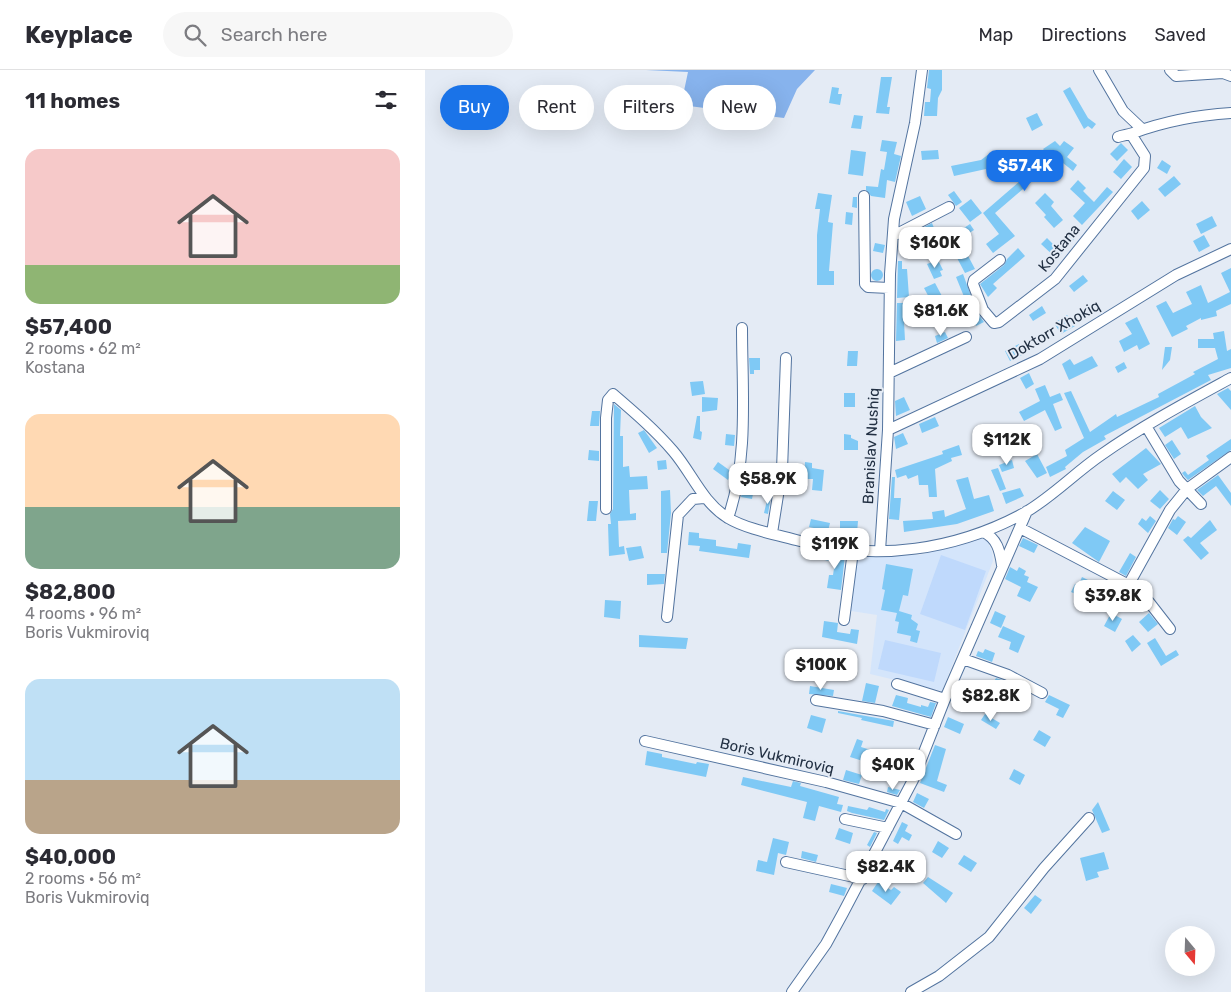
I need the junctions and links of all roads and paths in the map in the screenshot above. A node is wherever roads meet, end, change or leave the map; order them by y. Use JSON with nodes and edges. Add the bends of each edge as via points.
{"nodes":[{"id":1,"x":922,"y":70,"type":"edge"},
{"id":2,"x":1099,"y":70,"type":"edge"},
{"id":3,"x":1170,"y":70,"type":"edge"},
{"id":4,"x":1231,"y":76,"type":"edge"},
{"id":5,"x":1231,"y":113,"type":"edge"},
{"id":6,"x":1141,"y":128,"type":"junction"},
{"id":7,"x":1131,"y":134,"type":"junction"},
{"id":8,"x":1118,"y":137,"type":"dead end"},
{"id":9,"x":863,"y":196,"type":"dead end"},
{"id":10,"x":949,"y":207,"type":"dead end"},
{"id":11,"x":893,"y":236,"type":"junction"},
{"id":12,"x":1231,"y":249,"type":"edge"},
{"id":13,"x":1000,"y":260,"type":"dead end"},
{"id":14,"x":889,"y":288,"type":"junction"},
{"id":15,"x":742,"y":328,"type":"dead end"},
{"id":16,"x":966,"y":337,"type":"dead end"},
{"id":17,"x":785,"y":358,"type":"dead end"},
{"id":18,"x":889,"y":373,"type":"junction"},
{"id":19,"x":1231,"y":378,"type":"edge"},
{"id":20,"x":1146,"y":426,"type":"junction"},
{"id":21,"x":888,"y":430,"type":"junction"},
{"id":22,"x":1231,"y":457,"type":"edge"},
{"id":23,"x":1187,"y":490,"type":"junction"},
{"id":24,"x":704,"y":498,"type":"junction"},
{"id":25,"x":1201,"y":504,"type":"dead end"},
{"id":26,"x":606,"y":509,"type":"dead end"},
{"id":27,"x":1027,"y":511,"type":"junction"},
{"id":28,"x":728,"y":518,"type":"junction"},
{"id":29,"x":1020,"y":528,"type":"junction"},
{"id":30,"x":983,"y":532,"type":"junction"},
{"id":31,"x":772,"y":533,"type":"junction"},
{"id":32,"x":853,"y":551,"type":"junction"},
{"id":33,"x":880,"y":551,"type":"junction"},
{"id":34,"x":1002,"y":565,"type":"junction"},
{"id":35,"x":1127,"y":584,"type":"junction"},
{"id":36,"x":1119,"y":602,"type":"dead end"},
{"id":37,"x":667,"y":618,"type":"dead end"},
{"id":38,"x":844,"y":620,"type":"dead end"},
{"id":39,"x":1170,"y":629,"type":"dead end"},
{"id":40,"x":963,"y":659,"type":"junction"},
{"id":41,"x":897,"y":684,"type":"dead end"},
{"id":42,"x":1042,"y":693,"type":"dead end"},
{"id":43,"x":945,"y":699,"type":"junction"},
{"id":44,"x":816,"y":700,"type":"dead end"},
{"id":45,"x":935,"y":725,"type":"junction"},
{"id":46,"x":645,"y":741,"type":"dead end"},
{"id":47,"x":901,"y":803,"type":"junction"},
{"id":48,"x":845,"y":818,"type":"dead end"},
{"id":49,"x":1089,"y":818,"type":"dead end"},
{"id":50,"x":888,"y":828,"type":"junction"},
{"id":51,"x":956,"y":834,"type":"dead end"},
{"id":52,"x":786,"y":862,"type":"dead end"},
{"id":53,"x":863,"y":879,"type":"junction"},
{"id":54,"x":792,"y":992,"type":"edge"},
{"id":55,"x":911,"y":992,"type":"edge"}],
"edges":[{"from":1,"to":11,"type":"street","name":"Branislav Nushiq"},
{"from":2,"to":6,"type":"street","via":[[1123,111]]},
{"from":3,"to":4,"type":"street","via":[[1176,76],[1223,73]]},
{"from":5,"to":6,"type":"street"},
{"from":6,"to":7,"type":"street"},
{"from":7,"to":8,"type":"street"},
{"from":7,"to":13,"type":"street","name":"Kostana","via":[[1145,156],[1144,168],[1055,279],[1028,302],[994,323],[983,310],[973,284]]},
{"from":9,"to":14,"type":"street","via":[[865,284]]},
{"from":10,"to":11,"type":"street"},
{"from":11,"to":14,"type":"street","name":"Branislav Nushiq"},
{"from":12,"to":21,"type":"street","name":"Doktorr Xhokiq","via":[[1175,274],[1039,359]]},
{"from":14,"to":18,"type":"street","name":"Branislav Nushiq"},
{"from":15,"to":28,"type":"street","via":[[742,453],[739,480]]},
{"from":16,"to":18,"type":"street","name":"Branislav Nushiq"},
{"from":17,"to":31,"type":"street","via":[[782,470]]},
{"from":18,"to":21,"type":"street","name":"Branislav Nushiq"},
{"from":19,"to":20,"type":"street"},
{"from":20,"to":23,"type":"street"},
{"from":20,"to":27,"type":"street","via":[[1102,454]]},
{"from":21,"to":33,"type":"street","name":"Branislav Nushiq"},
{"from":22,"to":23,"type":"street"},
{"from":23,"to":25,"type":"street"},
{"from":23,"to":35,"type":"street","via":[[1170,510]]},
{"from":24,"to":26,"type":"street","via":[[669,446],[613,394],[608,400],[606,418]]},
{"from":24,"to":28,"type":"street"},
{"from":24,"to":37,"type":"street","via":[[693,500],[679,515]]},
{"from":27,"to":29,"type":"street"},
{"from":27,"to":30,"type":"street"},
{"from":28,"to":31,"type":"street"},
{"from":29,"to":34,"type":"street"},
{"from":29,"to":35,"type":"street"},
{"from":30,"to":33,"type":"street","via":[[940,546]]},
{"from":30,"to":34,"type":"street","via":[[990,535],[1000,549]]},
{"from":31,"to":32,"type":"street","via":[[817,546]]},
{"from":32,"to":33,"type":"street"},
{"from":32,"to":38,"type":"street"},
{"from":34,"to":40,"type":"street"},
{"from":35,"to":36,"type":"street"},
{"from":35,"to":39,"type":"street","via":[[1149,602]]},
{"from":40,"to":42,"type":"street","via":[[1008,675]]},
{"from":40,"to":43,"type":"street"},
{"from":41,"to":43,"type":"street"},
{"from":43,"to":45,"type":"street"},
{"from":44,"to":45,"type":"street","via":[[883,711]]},
{"from":45,"to":47,"type":"street"},
{"from":46,"to":47,"type":"street","name":"Boris Vukmiroviq","via":[[826,782]]},
{"from":47,"to":50,"type":"street"},
{"from":47,"to":51,"type":"street","name":"Boris Vukmiroviq"},
{"from":48,"to":50,"type":"street"},
{"from":49,"to":55,"type":"street","via":[[1043,868],[989,936],[939,976]]},
{"from":50,"to":53,"type":"street"},
{"from":52,"to":53,"type":"street"},
{"from":53,"to":54,"type":"street","via":[[826,944]]}]}
